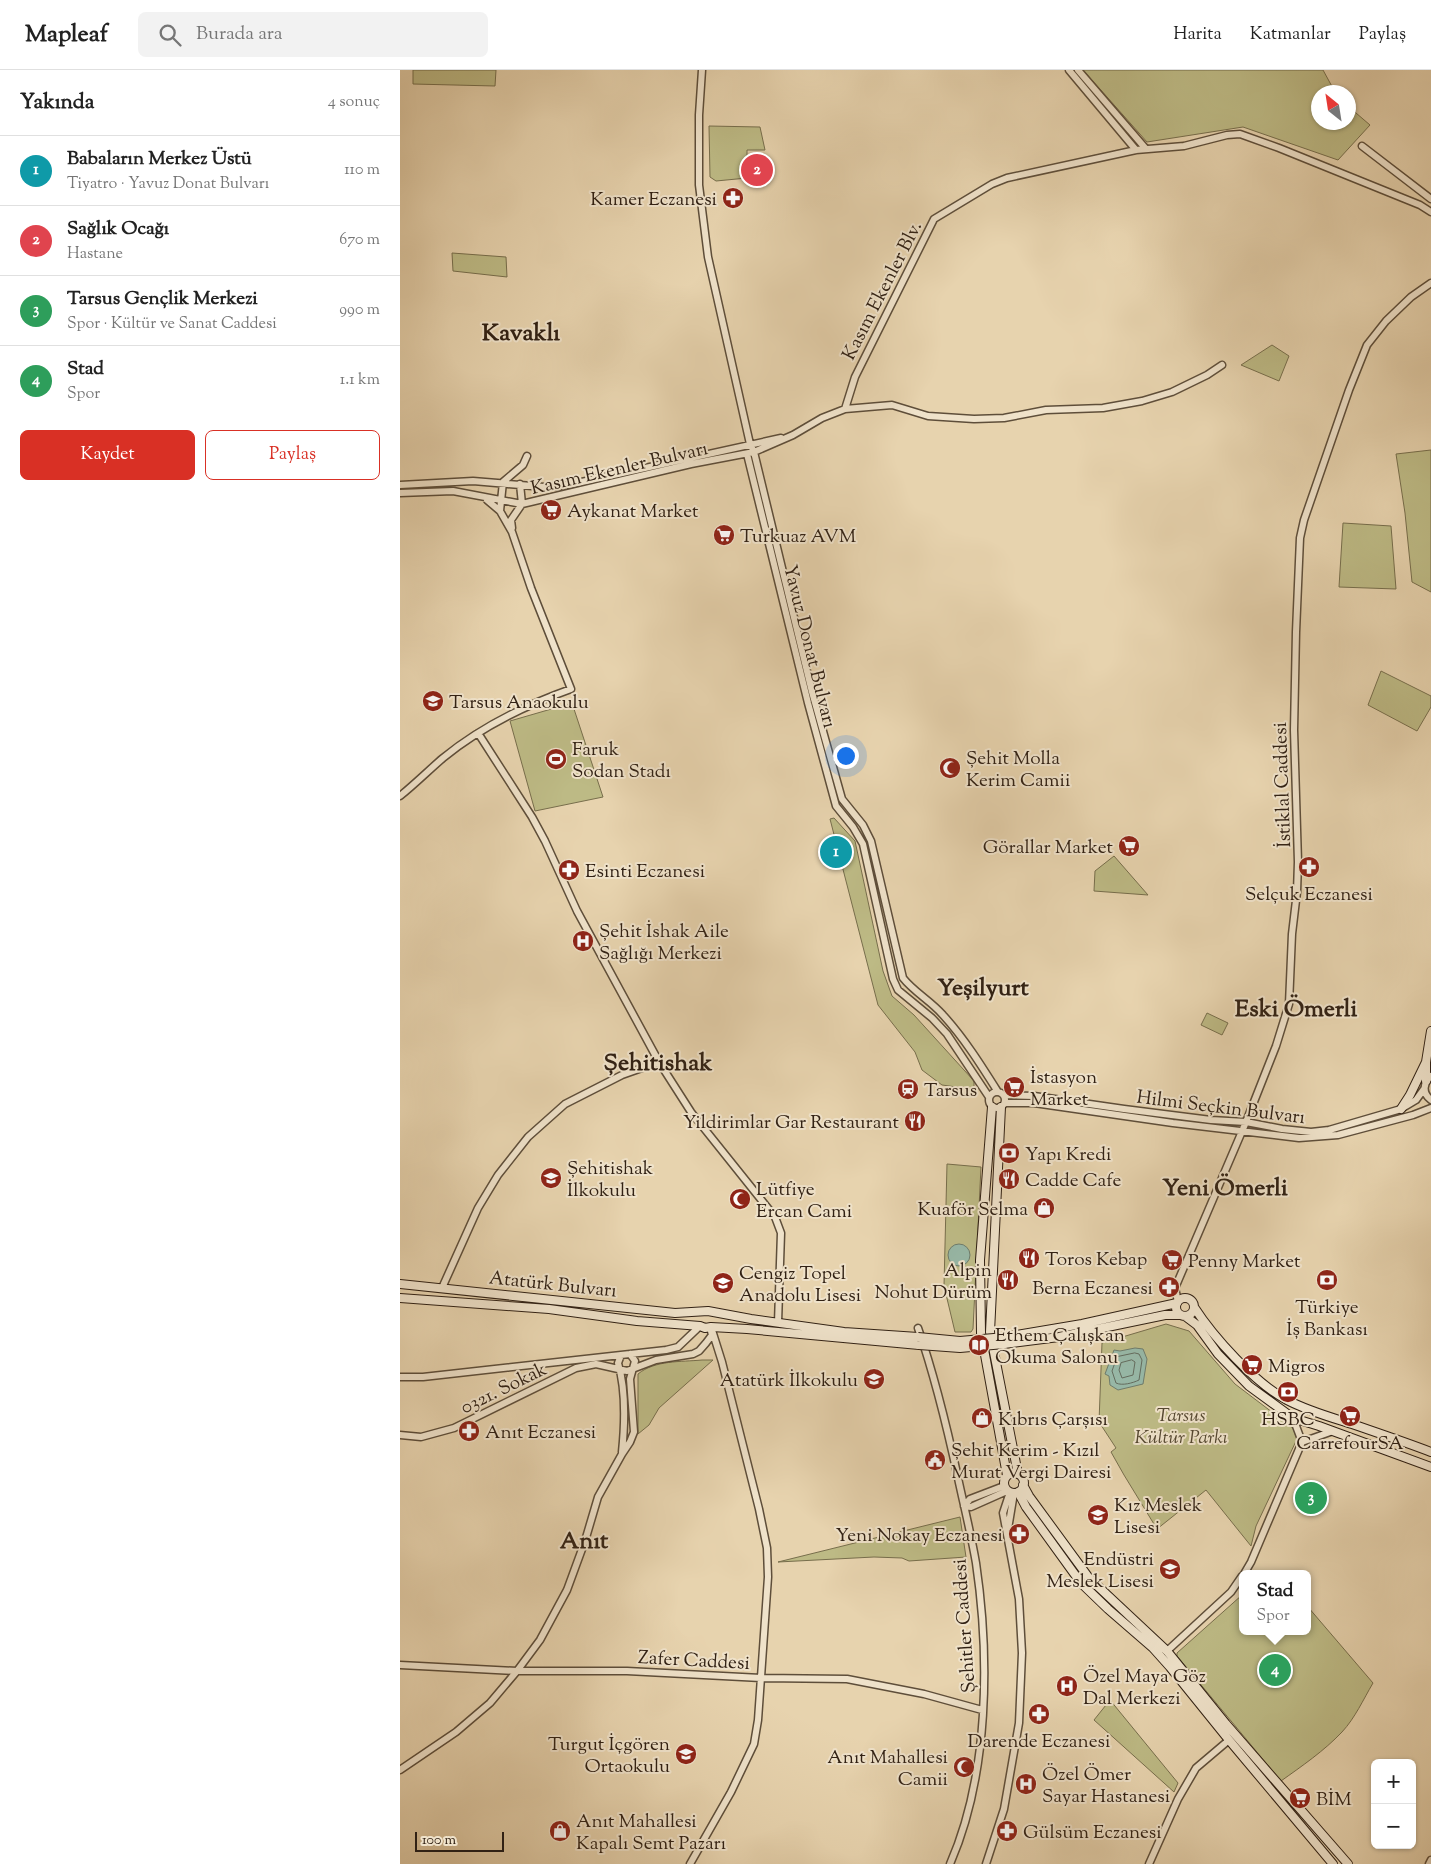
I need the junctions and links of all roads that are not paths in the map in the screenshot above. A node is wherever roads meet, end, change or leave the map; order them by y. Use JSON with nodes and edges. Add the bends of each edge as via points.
{"nodes":[{"id":1,"x":702,"y":70,"type":"edge"},
{"id":2,"x":1069,"y":70,"type":"edge"},
{"id":3,"x":1078,"y":70,"type":"edge"},
{"id":4,"x":1362,"y":146,"type":"dead end"},
{"id":5,"x":1146,"y":149,"type":"junction"},
{"id":6,"x":1136,"y":150,"type":"junction"},
{"id":7,"x":1431,"y":199,"type":"edge"},
{"id":8,"x":1431,"y":204,"type":"edge"},
{"id":9,"x":1420,"y":205,"type":"junction"},
{"id":10,"x":1431,"y":212,"type":"edge"},
{"id":11,"x":1431,"y":283,"type":"edge"},
{"id":12,"x":1222,"y":365,"type":"dead end"},
{"id":13,"x":845,"y":409,"type":"junction"},
{"id":14,"x":793,"y":435,"type":"junction"},
{"id":15,"x":750,"y":444,"type":"junction"},
{"id":16,"x":754,"y":452,"type":"junction"},
{"id":17,"x":747,"y":454,"type":"junction"},
{"id":18,"x":527,"y":456,"type":"dead end"},
{"id":19,"x":503,"y":482,"type":"junction"},
{"id":20,"x":520,"y":484,"type":"junction"},
{"id":21,"x":400,"y":485,"type":"edge"},
{"id":22,"x":400,"y":493,"type":"edge"},
{"id":23,"x":482,"y":496,"type":"junction"},
{"id":24,"x":500,"y":500,"type":"junction"},
{"id":25,"x":522,"y":504,"type":"junction"},
{"id":26,"x":500,"y":511,"type":"junction"},
{"id":27,"x":512,"y":532,"type":"junction"},
{"id":28,"x":478,"y":734,"type":"junction"},
{"id":29,"x":400,"y":796,"type":"edge"},
{"id":30,"x":1431,"y":1031,"type":"edge"},
{"id":31,"x":659,"y":1062,"type":"junction"},
{"id":32,"x":1426,"y":1062,"type":"junction"},
{"id":33,"x":1429,"y":1078,"type":"edge"},
{"id":34,"x":1424,"y":1089,"type":"junction"},
{"id":35,"x":990,"y":1097,"type":"junction"},
{"id":36,"x":1002,"y":1099,"type":"junction"},
{"id":37,"x":1431,"y":1100,"type":"edge"},
{"id":38,"x":992,"y":1107,"type":"junction"},
{"id":39,"x":1431,"y":1108,"type":"edge"},
{"id":40,"x":1401,"y":1109,"type":"junction"},
{"id":41,"x":1246,"y":1122,"type":"junction"},
{"id":42,"x":1242,"y":1130,"type":"junction"},
{"id":43,"x":400,"y":1284,"type":"edge"},
{"id":44,"x":442,"y":1288,"type":"junction"},
{"id":45,"x":400,"y":1298,"type":"edge"},
{"id":46,"x":1178,"y":1302,"type":"junction"},
{"id":47,"x":1194,"y":1307,"type":"junction"},
{"id":48,"x":702,"y":1312,"type":"junction"},
{"id":49,"x":711,"y":1312,"type":"junction"},
{"id":50,"x":1182,"y":1315,"type":"junction"},
{"id":51,"x":778,"y":1323,"type":"junction"},
{"id":52,"x":700,"y":1326,"type":"junction"},
{"id":53,"x":711,"y":1327,"type":"junction"},
{"id":54,"x":918,"y":1328,"type":"dead end"},
{"id":55,"x":918,"y":1341,"type":"junction"},
{"id":56,"x":1005,"y":1341,"type":"junction"},
{"id":57,"x":630,"y":1354,"type":"junction"},
{"id":58,"x":621,"y":1355,"type":"junction"},
{"id":59,"x":620,"y":1368,"type":"junction"},
{"id":60,"x":632,"y":1369,"type":"junction"},
{"id":61,"x":400,"y":1377,"type":"edge"},
{"id":62,"x":1293,"y":1418,"type":"junction"},
{"id":63,"x":1334,"y":1431,"type":"junction"},
{"id":64,"x":400,"y":1435,"type":"edge"},
{"id":65,"x":1302,"y":1442,"type":"junction"},
{"id":66,"x":1431,"y":1452,"type":"edge"},
{"id":67,"x":622,"y":1454,"type":"junction"},
{"id":68,"x":1431,"y":1467,"type":"edge"},
{"id":69,"x":1018,"y":1474,"type":"junction"},
{"id":70,"x":1007,"y":1475,"type":"junction"},
{"id":71,"x":1013,"y":1490,"type":"junction"},
{"id":72,"x":964,"y":1506,"type":"junction"},
{"id":73,"x":1246,"y":1570,"type":"edge"},
{"id":74,"x":1239,"y":1581,"type":"edge"},
{"id":75,"x":1167,"y":1651,"type":"junction"},
{"id":76,"x":400,"y":1665,"type":"edge"},
{"id":77,"x":517,"y":1671,"type":"junction"},
{"id":78,"x":761,"y":1678,"type":"junction"},
{"id":79,"x":982,"y":1710,"type":"junction"},
{"id":80,"x":1228,"y":1740,"type":"junction"},
{"id":81,"x":400,"y":1770,"type":"edge"},
{"id":82,"x":1431,"y":1860,"type":"edge"},
{"id":83,"x":690,"y":1864,"type":"edge"},
{"id":84,"x":950,"y":1864,"type":"edge"},
{"id":85,"x":986,"y":1864,"type":"edge"},
{"id":86,"x":1148,"y":1864,"type":"edge"},
{"id":87,"x":1334,"y":1864,"type":"edge"},
{"id":88,"x":1348,"y":1864,"type":"edge"},
{"id":89,"x":1429,"y":1864,"type":"edge"}],
"edges":[{"from":1,"to":15,"type":"street","via":[[699,186],[708,257]]},
{"from":2,"to":6,"type":"street"},
{"from":3,"to":5,"type":"street"},
{"from":4,"to":7,"type":"street"},
{"from":5,"to":6,"type":"street","name":"Kasım Ekenler Blv."},
{"from":5,"to":9,"type":"street","name":"Kasım Ekenler Blv.","via":[[1184,146],[1240,134]]},
{"from":6,"to":13,"type":"street","name":"Kasım Ekenler Blv.","via":[[1008,178],[992,184],[934,219],[855,376]]},
{"from":8,"to":9,"type":"street"},
{"from":9,"to":10,"type":"street","name":"Kasım Ekenler Blv."},
{"from":11,"to":41,"type":"street","name":"İstiklal Caddesi","via":[[1411,297],[1366,345],[1300,538],[1294,730],[1298,862],[1289,1004]]},
{"from":12,"to":13,"type":"street","via":[[1172,392],[1103,408],[1046,410],[1004,418],[974,419],[928,416],[892,404]]},
{"from":13,"to":14,"type":"street"},
{"from":14,"to":15,"type":"street","name":"Kasım Ekenler Bulvarı"},
{"from":14,"to":16,"type":"street","name":"Kasım Ekenler Bulvarı"},
{"from":15,"to":16,"type":"street","name":"Yavuz Donat Bulvarı"},
{"from":15,"to":17,"type":"street"},
{"from":15,"to":20,"type":"street","name":"Kasım Ekenler Bulvarı","via":[[568,485]]},
{"from":16,"to":17,"type":"street","name":"Kasım Ekenler Bulvarı"},
{"from":16,"to":36,"type":"street","name":"Yavuz Donat Bulvarı","via":[[812,692],[842,799],[863,825],[871,841],[903,978],[944,1016],[976,1057]]},
{"from":17,"to":25,"type":"street","name":"Kasım Ekenler Bulvarı"},
{"from":17,"to":35,"type":"street","name":"Yavuz Donat Bulvarı","via":[[836,806],[854,826],[863,844],[893,979],[898,990],[947,1034]]},
{"from":18,"to":19,"type":"street","via":[[523,465]]},
{"from":19,"to":20,"type":"street","name":"Kasım Ekenler Bulvarı"},
{"from":19,"to":21,"type":"street","name":"Kasım Ekenler Bulvarı","via":[[448,481]]},
{"from":19,"to":24,"type":"street"},
{"from":20,"to":25,"type":"street"},
{"from":22,"to":23,"type":"street","name":"Kasım Ekenler Bulvarı","via":[[453,491]]},
{"from":23,"to":24,"type":"street","name":"Kasım Ekenler Bulvarı"},
{"from":23,"to":26,"type":"street"},
{"from":24,"to":25,"type":"street","name":"Kasım Ekenler Bulvarı"},
{"from":24,"to":26,"type":"street"},
{"from":25,"to":27,"type":"street","via":[[511,520]]},
{"from":26,"to":27,"type":"street"},
{"from":27,"to":28,"type":"street","via":[[571,689],[506,716]]},
{"from":28,"to":29,"type":"street","via":[[444,757]]},
{"from":28,"to":31,"type":"street","via":[[532,817],[577,911]]},
{"from":30,"to":32,"type":"main road"},
{"from":31,"to":44,"type":"street","via":[[622,1075],[565,1104],[528,1138],[498,1175],[478,1208]]},
{"from":31,"to":51,"type":"street","via":[[703,1127],[775,1217],[781,1233]]},
{"from":32,"to":33,"type":"main road"},
{"from":32,"to":40,"type":"main road"},
{"from":33,"to":34,"type":"street"},
{"from":34,"to":37,"type":"street"},
{"from":34,"to":40,"type":"street","name":"Hilmi Seçkin Bulvarı","via":[[1416,1100]]},
{"from":35,"to":36,"type":"street","via":[[993,1093]]},
{"from":35,"to":38,"type":"street"},
{"from":36,"to":38,"type":"street","via":[[997,1108]]},
{"from":36,"to":41,"type":"street","name":"Hilmi Seçkin Bulvarı","via":[[1034,1096],[1124,1110]]},
{"from":36,"to":42,"type":"street","name":"Hilmi Seçkin Bulvarı"},
{"from":36,"to":69,"type":"main road","via":[[990,1332]]},
{"from":38,"to":70,"type":"main road","via":[[980,1260],[980,1333]]},
{"from":39,"to":42,"type":"street","name":"Hilmi Seçkin Bulvarı","via":[[1338,1135],[1276,1136]]},
{"from":40,"to":41,"type":"street","name":"Hilmi Seçkin Bulvarı","via":[[1329,1130],[1311,1132]]},
{"from":41,"to":42,"type":"street","name":"İstiklal Caddesi"},
{"from":42,"to":46,"type":"street","name":"İstiklal Caddesi","via":[[1175,1288]]},
{"from":43,"to":44,"type":"main road","name":"Atatürk Bulvarı"},
{"from":44,"to":48,"type":"main road","name":"Atatürk Bulvarı","via":[[675,1313]]},
{"from":45,"to":52,"type":"main road","name":"Atatürk Bulvarı"},
{"from":46,"to":47,"type":"main road","via":[[1189,1300]]},
{"from":46,"to":50,"type":"main road","via":[[1176,1310]]},
{"from":46,"to":56,"type":"main road"},
{"from":47,"to":50,"type":"main road","via":[[1190,1314]]},
{"from":47,"to":66,"type":"main road","via":[[1248,1371],[1287,1400]]},
{"from":48,"to":49,"type":"main road"},
{"from":48,"to":52,"type":"main road","via":[[698,1318]]},
{"from":49,"to":51,"type":"main road"},
{"from":49,"to":53,"type":"main road","via":[[716,1320]]},
{"from":50,"to":56,"type":"main road","via":[[1165,1315],[1058,1337]]},
{"from":50,"to":62,"type":"main road","via":[[1197,1325],[1218,1354],[1249,1386]]},
{"from":51,"to":55,"type":"main road"},
{"from":52,"to":53,"type":"main road"},
{"from":52,"to":57,"type":"street","via":[[678,1348]]},
{"from":53,"to":55,"type":"main road"},
{"from":53,"to":60,"type":"street","via":[[712,1335],[699,1351]]},
{"from":53,"to":78,"type":"street","via":[[760,1509],[767,1548]]},
{"from":54,"to":72,"type":"street","name":"Şehitler Caddesi","via":[[944,1415]]},
{"from":55,"to":56,"type":"main road","bridge":true,"via":[[960,1348]]},
{"from":57,"to":58,"type":"street"},
{"from":57,"to":60,"type":"street","via":[[635,1361]]},
{"from":58,"to":59,"type":"street"},
{"from":58,"to":61,"type":"street"},
{"from":59,"to":60,"type":"street","via":[[625,1371]]},
{"from":59,"to":64,"type":"street","name":"0321. Sokak","via":[[596,1364],[576,1368],[454,1428],[421,1437]]},
{"from":59,"to":67,"type":"street"},
{"from":60,"to":67,"type":"street","via":[[634,1432]]},
{"from":62,"to":63,"type":"main road"},
{"from":62,"to":65,"type":"street"},
{"from":63,"to":65,"type":"street"},
{"from":63,"to":68,"type":"main road"},
{"from":65,"to":73,"type":"street"},
{"from":67,"to":77,"type":"street","via":[[598,1497],[567,1590],[540,1640]]},
{"from":69,"to":70,"type":"main road"},
{"from":69,"to":71,"type":"main road","via":[[1023,1480]]},
{"from":70,"to":71,"type":"main road","via":[[1004,1479]]},
{"from":71,"to":72,"type":"street","via":[[970,1499]]},
{"from":71,"to":75,"type":"main road","via":[[1029,1496],[1088,1578]]},
{"from":71,"to":80,"type":"main road","via":[[1082,1583],[1153,1648]]},
{"from":71,"to":85,"type":"street","via":[[1003,1513],[1019,1599],[1022,1654],[1019,1723],[1004,1809]]},
{"from":72,"to":79,"type":"street","name":"Şehitler Caddesi","via":[[981,1607]]},
{"from":74,"to":75,"type":"street","via":[[1231,1592]]},
{"from":75,"to":88,"type":"main road"},
{"from":76,"to":77,"type":"street","name":"Zafer Caddesi"},
{"from":77,"to":78,"type":"street","name":"Zafer Caddesi","via":[[627,1671]]},
{"from":77,"to":81,"type":"street","via":[[490,1703],[456,1732]]},
{"from":78,"to":79,"type":"street","name":"Zafer Caddesi","via":[[847,1679],[924,1694]]},
{"from":78,"to":83,"type":"street","via":[[754,1744]]},
{"from":79,"to":84,"type":"street","name":"Şehitler Caddesi","via":[[974,1783]]},
{"from":80,"to":86,"type":"street","via":[[1196,1768]]},
{"from":80,"to":87,"type":"main road"},
{"from":82,"to":89,"type":"street"}]}
